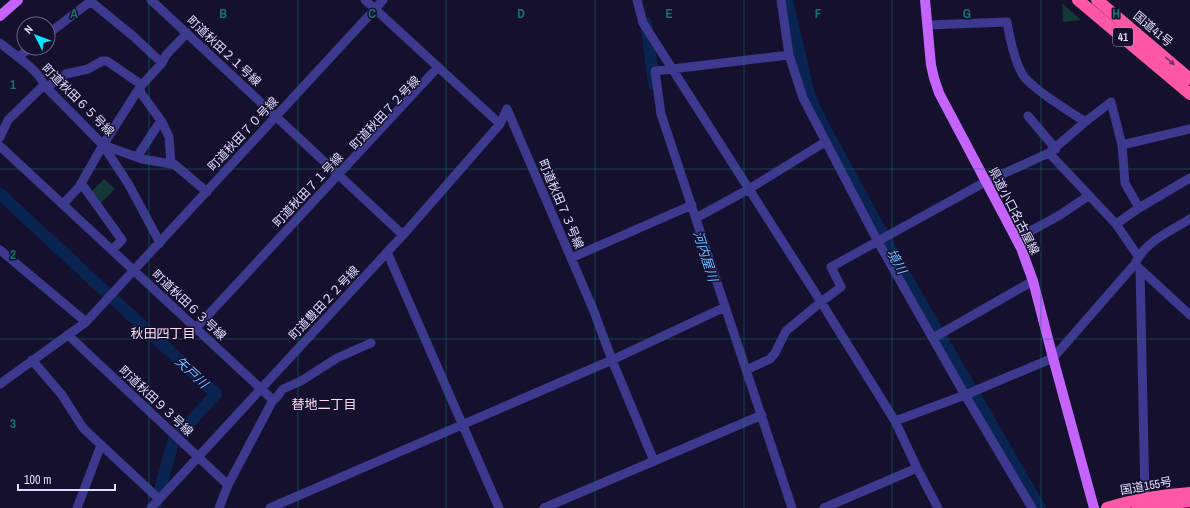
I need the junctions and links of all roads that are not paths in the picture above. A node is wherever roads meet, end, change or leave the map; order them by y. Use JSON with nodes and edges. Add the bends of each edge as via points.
{"nodes":[{"id":1,"x":18,"y":0,"type":"edge"},
{"id":2,"x":151,"y":0,"type":"edge"},
{"id":3,"x":364,"y":0,"type":"edge"},
{"id":4,"x":383,"y":0,"type":"edge"},
{"id":5,"x":638,"y":0,"type":"edge"},
{"id":6,"x":781,"y":0,"type":"edge"},
{"id":7,"x":925,"y":0,"type":"edge"},
{"id":8,"x":1097,"y":0,"type":"edge"},
{"id":9,"x":90,"y":1,"type":"edge"},
{"id":10,"x":1082,"y":1,"type":"edge"},
{"id":11,"x":375,"y":9,"type":"junction"},
{"id":12,"x":0,"y":16,"type":"edge"},
{"id":13,"x":928,"y":25,"type":"junction"},
{"id":14,"x":56,"y":28,"type":"edge"},
{"id":15,"x":187,"y":33,"type":"junction"},
{"id":16,"x":0,"y":43,"type":"edge"},
{"id":17,"x":789,"y":55,"type":"junction"},
{"id":18,"x":18,"y":57,"type":"joint"},
{"id":19,"x":162,"y":63,"type":"junction"},
{"id":20,"x":440,"y":69,"type":"junction"},
{"id":21,"x":673,"y":69,"type":"junction"},
{"id":22,"x":1190,"y":79,"type":"edge"},
{"id":23,"x":44,"y":85,"type":"junction"},
{"id":24,"x":140,"y":87,"type":"junction"},
{"id":25,"x":1190,"y":94,"type":"edge"},
{"id":26,"x":507,"y":109,"type":"joint"},
{"id":27,"x":276,"y":116,"type":"junction"},
{"id":28,"x":1028,"y":116,"type":"dead end"},
{"id":29,"x":162,"y":122,"type":"junction"},
{"id":30,"x":1085,"y":122,"type":"junction"},
{"id":31,"x":500,"y":124,"type":"junction"},
{"id":32,"x":1190,"y":129,"type":"edge"},
{"id":33,"x":0,"y":137,"type":"edge"},
{"id":34,"x":825,"y":142,"type":"junction"},
{"id":35,"x":103,"y":145,"type":"junction"},
{"id":36,"x":1122,"y":145,"type":"junction"},
{"id":37,"x":0,"y":146,"type":"edge"},
{"id":38,"x":1052,"y":151,"type":"junction"},
{"id":39,"x":138,"y":157,"type":"junction"},
{"id":40,"x":171,"y":164,"type":"junction"},
{"id":41,"x":340,"y":177,"type":"junction"},
{"id":42,"x":1190,"y":178,"type":"edge"},
{"id":43,"x":985,"y":182,"type":"junction"},
{"id":44,"x":82,"y":183,"type":"junction"},
{"id":45,"x":748,"y":189,"type":"junction"},
{"id":46,"x":207,"y":192,"type":"junction"},
{"id":47,"x":1088,"y":196,"type":"junction"},
{"id":48,"x":63,"y":204,"type":"junction"},
{"id":49,"x":692,"y":206,"type":"junction"},
{"id":50,"x":1139,"y":208,"type":"junction"},
{"id":51,"x":696,"y":218,"type":"junction"},
{"id":52,"x":1190,"y":219,"type":"edge"},
{"id":53,"x":1116,"y":224,"type":"junction"},
{"id":54,"x":403,"y":235,"type":"junction"},
{"id":55,"x":1016,"y":239,"type":"junction"},
{"id":56,"x":881,"y":240,"type":"junction"},
{"id":57,"x":160,"y":243,"type":"junction"},
{"id":58,"x":0,"y":250,"type":"edge"},
{"id":59,"x":112,"y":250,"type":"junction"},
{"id":60,"x":387,"y":252,"type":"junction"},
{"id":61,"x":571,"y":258,"type":"junction"},
{"id":62,"x":1138,"y":263,"type":"junction"},
{"id":63,"x":134,"y":271,"type":"junction"},
{"id":64,"x":1033,"y":281,"type":"junction"},
{"id":65,"x":821,"y":302,"type":"junction"},
{"id":66,"x":725,"y":307,"type":"junction"},
{"id":67,"x":1190,"y":315,"type":"edge"},
{"id":68,"x":86,"y":322,"type":"junction"},
{"id":69,"x":198,"y":330,"type":"junction"},
{"id":70,"x":68,"y":335,"type":"junction"},
{"id":71,"x":933,"y":338,"type":"junction"},
{"id":72,"x":371,"y":343,"type":"dead end"},
{"id":73,"x":1053,"y":358,"type":"junction"},
{"id":74,"x":32,"y":360,"type":"junction"},
{"id":75,"x":612,"y":360,"type":"junction"},
{"id":76,"x":746,"y":370,"type":"junction"},
{"id":77,"x":0,"y":384,"type":"edge"},
{"id":78,"x":261,"y":388,"type":"junction"},
{"id":79,"x":965,"y":395,"type":"junction"},
{"id":80,"x":272,"y":400,"type":"junction"},
{"id":81,"x":762,"y":415,"type":"junction"},
{"id":82,"x":895,"y":421,"type":"junction"},
{"id":83,"x":462,"y":425,"type":"junction"},
{"id":84,"x":101,"y":445,"type":"junction"},
{"id":85,"x":198,"y":457,"type":"junction"},
{"id":86,"x":654,"y":461,"type":"junction"},
{"id":87,"x":916,"y":468,"type":"junction"},
{"id":88,"x":228,"y":485,"type":"junction"},
{"id":89,"x":1190,"y":488,"type":"edge"},
{"id":90,"x":1190,"y":493,"type":"edge"},
{"id":91,"x":1161,"y":495,"type":"junction"},
{"id":92,"x":1145,"y":497,"type":"junction"},
{"id":93,"x":159,"y":499,"type":"junction"},
{"id":94,"x":1190,"y":501,"type":"edge"},
{"id":95,"x":77,"y":508,"type":"edge"},
{"id":96,"x":151,"y":508,"type":"edge"},
{"id":97,"x":218,"y":508,"type":"edge"},
{"id":98,"x":270,"y":508,"type":"edge"},
{"id":99,"x":499,"y":508,"type":"edge"},
{"id":100,"x":544,"y":508,"type":"edge"},
{"id":101,"x":792,"y":508,"type":"edge"},
{"id":102,"x":824,"y":508,"type":"edge"},
{"id":103,"x":938,"y":508,"type":"edge"},
{"id":104,"x":1032,"y":508,"type":"edge"},
{"id":105,"x":1094,"y":508,"type":"edge"},
{"id":106,"x":1108,"y":508,"type":"edge"},
{"id":107,"x":1138,"y":508,"type":"edge"}],
"edges":[{"from":1,"to":12,"type":"main road"},
{"from":2,"to":15,"type":"street","name":"町道秋田２１号線"},
{"from":3,"to":11,"type":"street"},
{"from":4,"to":11,"type":"street","name":"町道秋田７０号線"},
{"from":5,"to":21,"type":"street","via":[[643,23]]},
{"from":6,"to":17,"type":"street"},
{"from":7,"to":13,"type":"main road","name":"県道小口名古屋線"},
{"from":8,"to":22,"type":"highway","name":"国道41号","number":"41","one_way":true},
{"from":9,"to":14,"type":"street"},
{"from":9,"to":19,"type":"street"},
{"from":10,"to":25,"type":"highway","number":"41"},
{"from":11,"to":20,"type":"street"},
{"from":11,"to":27,"type":"street","name":"町道秋田７０号線"},
{"from":13,"to":30,"type":"street","via":[[1007,22],[1016,60],[1024,77]]},
{"from":13,"to":43,"type":"main road","name":"県道小口名古屋線","via":[[934,78],[939,93]]},
{"from":15,"to":19,"type":"street","via":[[166,55]]},
{"from":15,"to":27,"type":"street","name":"町道秋田２１号線"},
{"from":16,"to":18,"type":"street","name":"町道秋田６５号線"},
{"from":17,"to":21,"type":"street"},
{"from":17,"to":34,"type":"street","via":[[803,98]]},
{"from":18,"to":23,"type":"street","name":"町道秋田６５号線"},
{"from":19,"to":24,"type":"street"},
{"from":20,"to":31,"type":"street"},
{"from":20,"to":41,"type":"street","name":"町道秋田７１号線"},
{"from":21,"to":45,"type":"street"},
{"from":21,"to":49,"type":"street","via":[[655,71],[660,110]]},
{"from":23,"to":24,"type":"street","via":[[66,74],[107,61],[139,83]]},
{"from":23,"to":33,"type":"street","via":[[8,120]]},
{"from":23,"to":35,"type":"street","name":"町道秋田６５号線"},
{"from":24,"to":29,"type":"street","via":[[141,93]]},
{"from":24,"to":35,"type":"street"},
{"from":26,"to":31,"type":"street","name":"町道豊田２２号線"},
{"from":26,"to":61,"type":"street","name":"町道秋田７３号線"},
{"from":27,"to":41,"type":"street","name":"町道秋田２１号線"},
{"from":27,"to":46,"type":"street","name":"町道秋田７０号線"},
{"from":28,"to":38,"type":"street"},
{"from":29,"to":39,"type":"street"},
{"from":29,"to":40,"type":"street","via":[[169,137]]},
{"from":30,"to":36,"type":"street","via":[[1111,102]]},
{"from":30,"to":38,"type":"street"},
{"from":31,"to":54,"type":"street","name":"町道豊田２２号線"},
{"from":32,"to":36,"type":"street"},
{"from":34,"to":45,"type":"street"},
{"from":34,"to":56,"type":"street"},
{"from":35,"to":39,"type":"street","name":"町道秋田６５号線"},
{"from":35,"to":44,"type":"street"},
{"from":35,"to":57,"type":"street","via":[[130,185]]},
{"from":36,"to":50,"type":"street","via":[[1125,183]]},
{"from":37,"to":48,"type":"street","name":"町道秋田６３号線"},
{"from":38,"to":43,"type":"street"},
{"from":38,"to":47,"type":"street"},
{"from":39,"to":40,"type":"street","name":"町道秋田６５号線"},
{"from":40,"to":46,"type":"street"},
{"from":41,"to":54,"type":"street","name":"町道秋田２１号線"},
{"from":41,"to":69,"type":"street","name":"町道秋田７１号線"},
{"from":42,"to":50,"type":"street"},
{"from":43,"to":55,"type":"main road","name":"県道小口名古屋線"},
{"from":43,"to":56,"type":"street"},
{"from":44,"to":48,"type":"street"},
{"from":44,"to":59,"type":"street","via":[[122,240]]},
{"from":45,"to":51,"type":"street"},
{"from":45,"to":65,"type":"street"},
{"from":46,"to":57,"type":"street","name":"町道秋田７０号線"},
{"from":47,"to":53,"type":"street"},
{"from":47,"to":55,"type":"street"},
{"from":48,"to":59,"type":"street","name":"町道秋田６３号線"},
{"from":49,"to":51,"type":"street"},
{"from":49,"to":61,"type":"street"},
{"from":50,"to":53,"type":"street"},
{"from":51,"to":66,"type":"street"},
{"from":52,"to":62,"type":"street","via":[[1155,240]]},
{"from":53,"to":62,"type":"street"},
{"from":54,"to":60,"type":"street","name":"町道豊田２２号線"},
{"from":55,"to":64,"type":"main road","name":"県道小口名古屋線"},
{"from":56,"to":65,"type":"street","via":[[831,267],[841,288]]},
{"from":56,"to":71,"type":"street"},
{"from":57,"to":63,"type":"street","name":"町道秋田７０号線"},
{"from":58,"to":68,"type":"street"},
{"from":59,"to":63,"type":"street","name":"町道秋田６３号線"},
{"from":60,"to":78,"type":"street","name":"町道豊田２２号線"},
{"from":60,"to":83,"type":"street"},
{"from":61,"to":75,"type":"street","name":"町道秋田７３号線"},
{"from":62,"to":67,"type":"street"},
{"from":62,"to":73,"type":"street"},
{"from":62,"to":92,"type":"street"},
{"from":63,"to":68,"type":"street","name":"町道秋田７０号線"},
{"from":63,"to":69,"type":"street","name":"町道秋田６３号線"},
{"from":64,"to":71,"type":"street"},
{"from":64,"to":73,"type":"main road","name":"県道小口名古屋線"},
{"from":65,"to":76,"type":"street","via":[[786,331],[770,359]]},
{"from":65,"to":82,"type":"street"},
{"from":66,"to":75,"type":"street"},
{"from":66,"to":76,"type":"street"},
{"from":68,"to":70,"type":"street","name":"町道秋田７０号線"},
{"from":69,"to":78,"type":"street","name":"町道秋田６３号線"},
{"from":70,"to":74,"type":"street","name":"町道秋田７０号線"},
{"from":70,"to":85,"type":"street","name":"町道秋田９３号線"},
{"from":71,"to":79,"type":"street"},
{"from":72,"to":80,"type":"street","via":[[337,358],[301,381],[283,389]]},
{"from":73,"to":79,"type":"street"},
{"from":73,"to":105,"type":"main road","name":"県道小口名古屋線"},
{"from":74,"to":77,"type":"street","name":"町道秋田７０号線"},
{"from":74,"to":84,"type":"street","via":[[62,395],[83,428]]},
{"from":75,"to":83,"type":"street"},
{"from":75,"to":86,"type":"street","name":"町道秋田７３号線"},
{"from":76,"to":81,"type":"street"},
{"from":78,"to":80,"type":"street","name":"町道秋田６３号線"},
{"from":78,"to":85,"type":"street","name":"町道豊田２２号線"},
{"from":79,"to":82,"type":"street"},
{"from":79,"to":104,"type":"street"},
{"from":80,"to":88,"type":"street"},
{"from":81,"to":86,"type":"street"},
{"from":81,"to":101,"type":"street"},
{"from":82,"to":87,"type":"street"},
{"from":83,"to":98,"type":"street"},
{"from":83,"to":99,"type":"street"},
{"from":84,"to":93,"type":"street"},
{"from":84,"to":95,"type":"street"},
{"from":85,"to":88,"type":"street","name":"町道秋田９３号線"},
{"from":85,"to":93,"type":"street","name":"町道豊田２２号線"},
{"from":86,"to":100,"type":"street"},
{"from":87,"to":102,"type":"street"},
{"from":87,"to":103,"type":"street"},
{"from":88,"to":97,"type":"street"},
{"from":89,"to":91,"type":"highway"},
{"from":90,"to":91,"type":"highway","name":"国道155号"},
{"from":91,"to":92,"type":"highway","name":"国道155号"},
{"from":92,"to":106,"type":"highway","name":"国道155号"},
{"from":93,"to":96,"type":"street","name":"町道豊田２２号線"},
{"from":94,"to":107,"type":"highway","name":"国道155号"}]}
